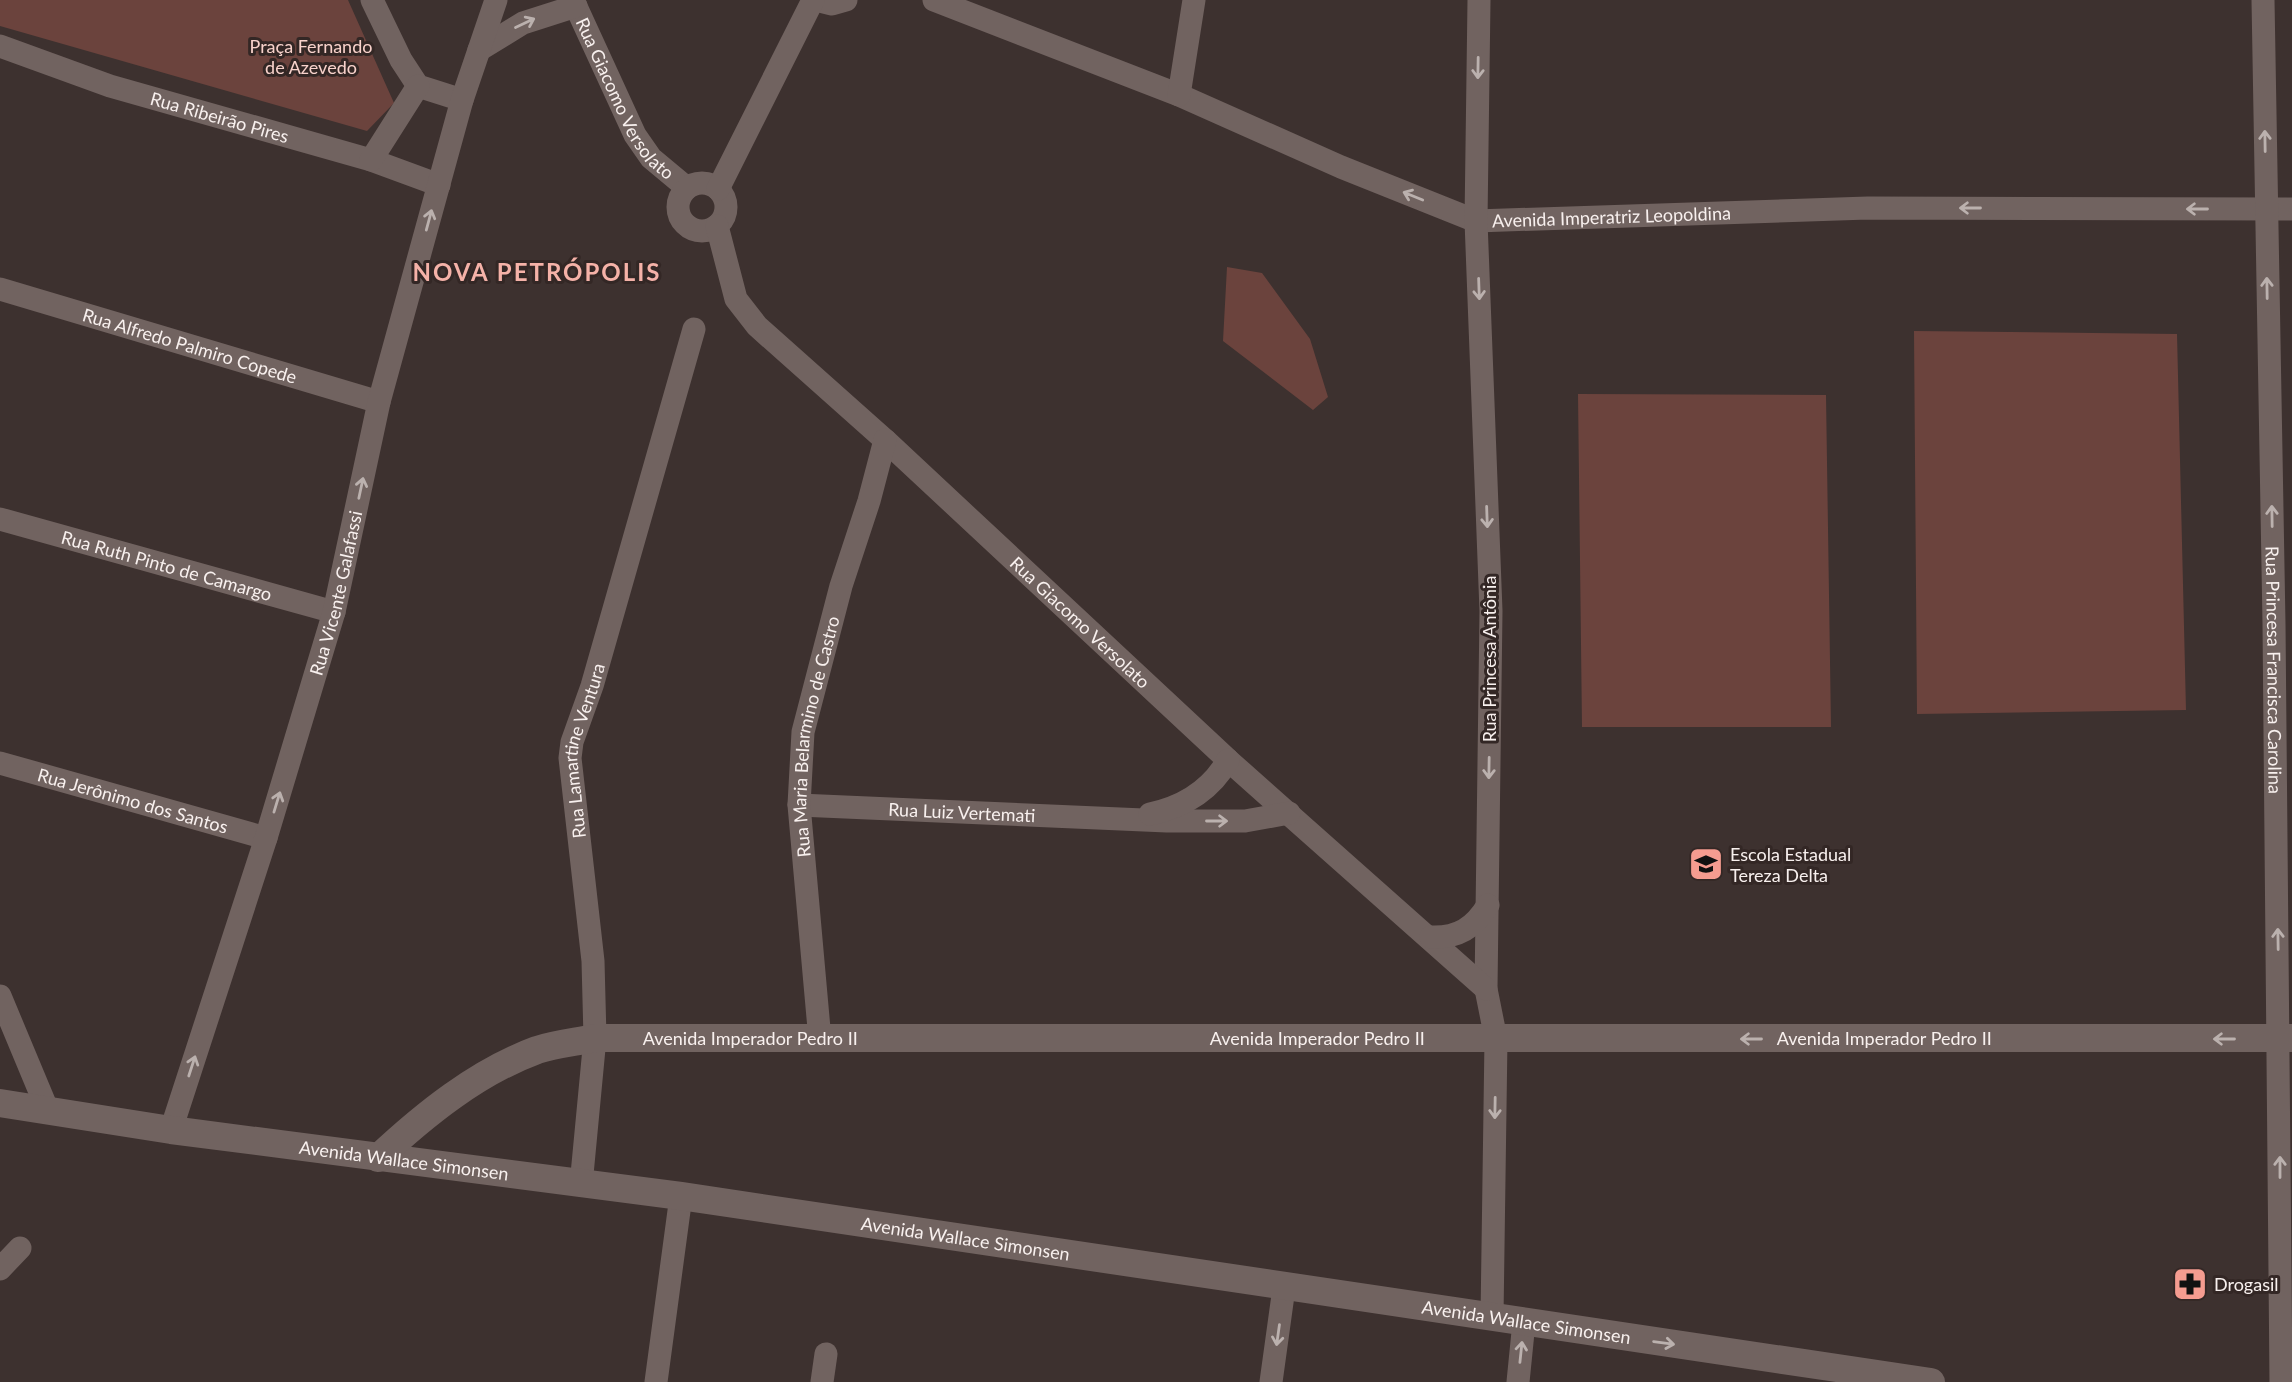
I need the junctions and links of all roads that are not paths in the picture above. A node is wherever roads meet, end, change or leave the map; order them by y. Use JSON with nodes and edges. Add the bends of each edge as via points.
{"nodes":[{"id":1,"x":372,"y":0,"type":"edge"},
{"id":2,"x":496,"y":0,"type":"edge"},
{"id":3,"x":814,"y":0,"type":"edge"},
{"id":4,"x":846,"y":0,"type":"edge"},
{"id":5,"x":934,"y":0,"type":"edge"},
{"id":6,"x":1194,"y":0,"type":"edge"},
{"id":7,"x":1479,"y":0,"type":"edge"},
{"id":8,"x":2263,"y":0,"type":"edge"},
{"id":9,"x":575,"y":3,"type":"edge"},
{"id":10,"x":0,"y":46,"type":"edge"},
{"id":11,"x":479,"y":50,"type":"junction"},
{"id":12,"x":418,"y":86,"type":"junction"},
{"id":13,"x":1179,"y":95,"type":"junction"},
{"id":14,"x":462,"y":100,"type":"junction"},
{"id":15,"x":371,"y":160,"type":"junction"},
{"id":16,"x":439,"y":185,"type":"junction"},
{"id":17,"x":687,"y":188,"type":"junction"},
{"id":18,"x":718,"y":189,"type":"junction"},
{"id":19,"x":2265,"y":209,"type":"junction"},
{"id":20,"x":2292,"y":209,"type":"edge"},
{"id":21,"x":1476,"y":221,"type":"junction"},
{"id":22,"x":717,"y":226,"type":"junction"},
{"id":23,"x":0,"y":289,"type":"edge"},
{"id":24,"x":694,"y":329,"type":"dead end"},
{"id":25,"x":379,"y":402,"type":"junction"},
{"id":26,"x":885,"y":440,"type":"junction"},
{"id":27,"x":0,"y":519,"type":"edge"},
{"id":28,"x":334,"y":612,"type":"junction"},
{"id":29,"x":2283,"y":624,"type":"edge"},
{"id":30,"x":1228,"y":760,"type":"junction"},
{"id":31,"x":0,"y":763,"type":"edge"},
{"id":32,"x":799,"y":805,"type":"junction"},
{"id":33,"x":2284,"y":808,"type":"edge"},
{"id":34,"x":1289,"y":813,"type":"junction"},
{"id":35,"x":1124,"y":820,"type":"junction"},
{"id":36,"x":266,"y":838,"type":"junction"},
{"id":37,"x":1488,"y":905,"type":"junction"},
{"id":38,"x":1431,"y":937,"type":"junction"},
{"id":39,"x":1486,"y":989,"type":"junction"},
{"id":40,"x":0,"y":996,"type":"edge"},
{"id":41,"x":595,"y":1038,"type":"junction"},
{"id":42,"x":2286,"y":1038,"type":"edge"},
{"id":43,"x":1496,"y":1039,"type":"junction"},
{"id":44,"x":820,"y":1040,"type":"junction"},
{"id":45,"x":0,"y":1103,"type":"edge"},
{"id":46,"x":48,"y":1111,"type":"junction"},
{"id":47,"x":171,"y":1130,"type":"junction"},
{"id":48,"x":378,"y":1158,"type":"junction"},
{"id":49,"x":581,"y":1185,"type":"junction"},
{"id":50,"x":681,"y":1196,"type":"junction"},
{"id":51,"x":20,"y":1248,"type":"dead end"},
{"id":52,"x":0,"y":1269,"type":"edge"},
{"id":53,"x":1284,"y":1288,"type":"junction"},
{"id":54,"x":1492,"y":1317,"type":"junction"},
{"id":55,"x":1524,"y":1322,"type":"junction"},
{"id":56,"x":826,"y":1354,"type":"dead end"},
{"id":57,"x":656,"y":1382,"type":"edge"},
{"id":58,"x":822,"y":1382,"type":"edge"},
{"id":59,"x":1271,"y":1382,"type":"edge"},
{"id":60,"x":1518,"y":1382,"type":"edge"},
{"id":61,"x":1931,"y":1382,"type":"edge"},
{"id":62,"x":2281,"y":1382,"type":"edge"}],
"edges":[{"from":1,"to":12,"type":"street"},
{"from":2,"to":11,"type":"street","name":"Rua Vicente Galafassi"},
{"from":3,"to":4,"type":"street","via":[[832,4]]},
{"from":3,"to":18,"type":"street"},
{"from":5,"to":13,"type":"street","name":"Avenida Imperatriz Leopoldina"},
{"from":6,"to":13,"type":"street"},
{"from":7,"to":21,"type":"street","name":"Rua Princesa Antônia","one_way":true},
{"from":19,"to":8,"type":"street","name":"Rua Princesa Francisca Carolina","one_way":true},
{"from":11,"to":9,"type":"street","one_way":true,"via":[[523,23]]},
{"from":9,"to":17,"type":"street","name":"Rua Giacomo Versolato","via":[[635,135],[651,158]]},
{"from":10,"to":15,"type":"street","name":"Rua Ribeirão Pires","via":[[110,86]]},
{"from":11,"to":14,"type":"street","name":"Rua Vicente Galafassi"},
{"from":12,"to":14,"type":"street"},
{"from":12,"to":15,"type":"street"},
{"from":21,"to":13,"type":"street","name":"Avenida Imperatriz Leopoldina","one_way":true},
{"from":14,"to":16,"type":"street","name":"Rua Vicente Galafassi"},
{"from":15,"to":16,"type":"street","name":"Rua Ribeirão Pires"},
{"from":25,"to":16,"type":"street","name":"Rua Vicente Galafassi","one_way":true},
{"from":17,"to":18,"type":"street","via":[[703,183]]},
{"from":17,"to":22,"type":"street","via":[[678,208],[683,222],[703,231]]},
{"from":18,"to":22,"type":"street","via":[[725,212]]},
{"from":19,"to":20,"type":"street","name":"Avenida Imperatriz Leopoldina"},
{"from":19,"to":21,"type":"street","name":"Avenida Imperatriz Leopoldina","one_way":true,"via":[[1868,208]]},
{"from":29,"to":19,"type":"street","name":"Rua Princesa Francisca Carolina","one_way":true},
{"from":21,"to":37,"type":"street","name":"Rua Princesa Antônia","one_way":true,"via":[[1491,611]]},
{"from":22,"to":26,"type":"street","name":"Rua Giacomo Versolato","via":[[729,278],[744,312]]},
{"from":23,"to":25,"type":"street","name":"Rua Alfredo Palmiro Copede"},
{"from":24,"to":41,"type":"street","name":"Rua Lamartine Ventura","via":[[572,742],[570,776],[593,961]]},
{"from":28,"to":25,"type":"street","name":"Rua Vicente Galafassi","one_way":true},
{"from":26,"to":30,"type":"street","name":"Rua Giacomo Versolato"},
{"from":26,"to":32,"type":"street","name":"Rua Maria Belarmino de Castro","via":[[803,732]]},
{"from":27,"to":28,"type":"street","name":"Rua Ruth Pinto de Camargo"},
{"from":36,"to":28,"type":"street","name":"Rua Vicente Galafassi","one_way":true},
{"from":29,"to":33,"type":"street","name":"Rua Princesa Francisca Carolina"},
{"from":30,"to":34,"type":"street","name":"Rua Giacomo Versolato"},
{"from":30,"to":35,"type":"street","name":"Rua Luiz Vertemati","via":[[1189,801]]},
{"from":31,"to":36,"type":"street","name":"Rua Jerônimo dos Santos"},
{"from":32,"to":35,"type":"street","name":"Rua Luiz Vertemati"},
{"from":32,"to":44,"type":"street","name":"Rua Maria Belarmino de Castro"},
{"from":42,"to":33,"type":"street","name":"Rua Princesa Francisca Carolina","one_way":true},
{"from":35,"to":34,"type":"street","name":"Rua Luiz Vertemati","one_way":true,"via":[[1245,821]]},
{"from":34,"to":38,"type":"street","name":"Rua Giacomo Versolato"},
{"from":47,"to":36,"type":"street","name":"Rua Vicente Galafassi","one_way":true},
{"from":37,"to":38,"type":"street","via":[[1470,928],[1457,935]]},
{"from":37,"to":39,"type":"street","name":"Rua Princesa Antônia"},
{"from":38,"to":39,"type":"street","name":"Rua Giacomo Versolato"},
{"from":39,"to":43,"type":"street","name":"Rua Princesa Antônia"},
{"from":40,"to":46,"type":"street"},
{"from":41,"to":44,"type":"street","name":"Avenida Imperador Pedro II"},
{"from":41,"to":48,"type":"street","name":"Avenida Imperador Pedro II","via":[[539,1049],[478,1080],[415,1124]]},
{"from":41,"to":49,"type":"street","name":"Rua Lamartine Ventura"},
{"from":42,"to":43,"type":"street","name":"Avenida Imperador Pedro II","one_way":true},
{"from":62,"to":42,"type":"street","name":"Rua Princesa Francisca Carolina","one_way":true},
{"from":43,"to":44,"type":"street","name":"Avenida Imperador Pedro II"},
{"from":43,"to":54,"type":"street","name":"Rua Princesa Antônia","one_way":true},
{"from":45,"to":46,"type":"street","name":"Avenida Wallace Simonsen"},
{"from":46,"to":47,"type":"street","name":"Avenida Wallace Simonsen"},
{"from":47,"to":48,"type":"street","name":"Avenida Wallace Simonsen"},
{"from":48,"to":49,"type":"street","name":"Avenida Wallace Simonsen"},
{"from":49,"to":50,"type":"street","name":"Avenida Wallace Simonsen"},
{"from":50,"to":53,"type":"street","name":"Avenida Wallace Simonsen"},
{"from":50,"to":57,"type":"street"},
{"from":51,"to":52,"type":"street"},
{"from":53,"to":54,"type":"street","name":"Avenida Wallace Simonsen"},
{"from":53,"to":59,"type":"street","one_way":true},
{"from":54,"to":55,"type":"street","name":"Avenida Wallace Simonsen"},
{"from":60,"to":55,"type":"street","one_way":true},
{"from":55,"to":61,"type":"street","name":"Avenida Wallace Simonsen","one_way":true},
{"from":56,"to":58,"type":"street"}]}
